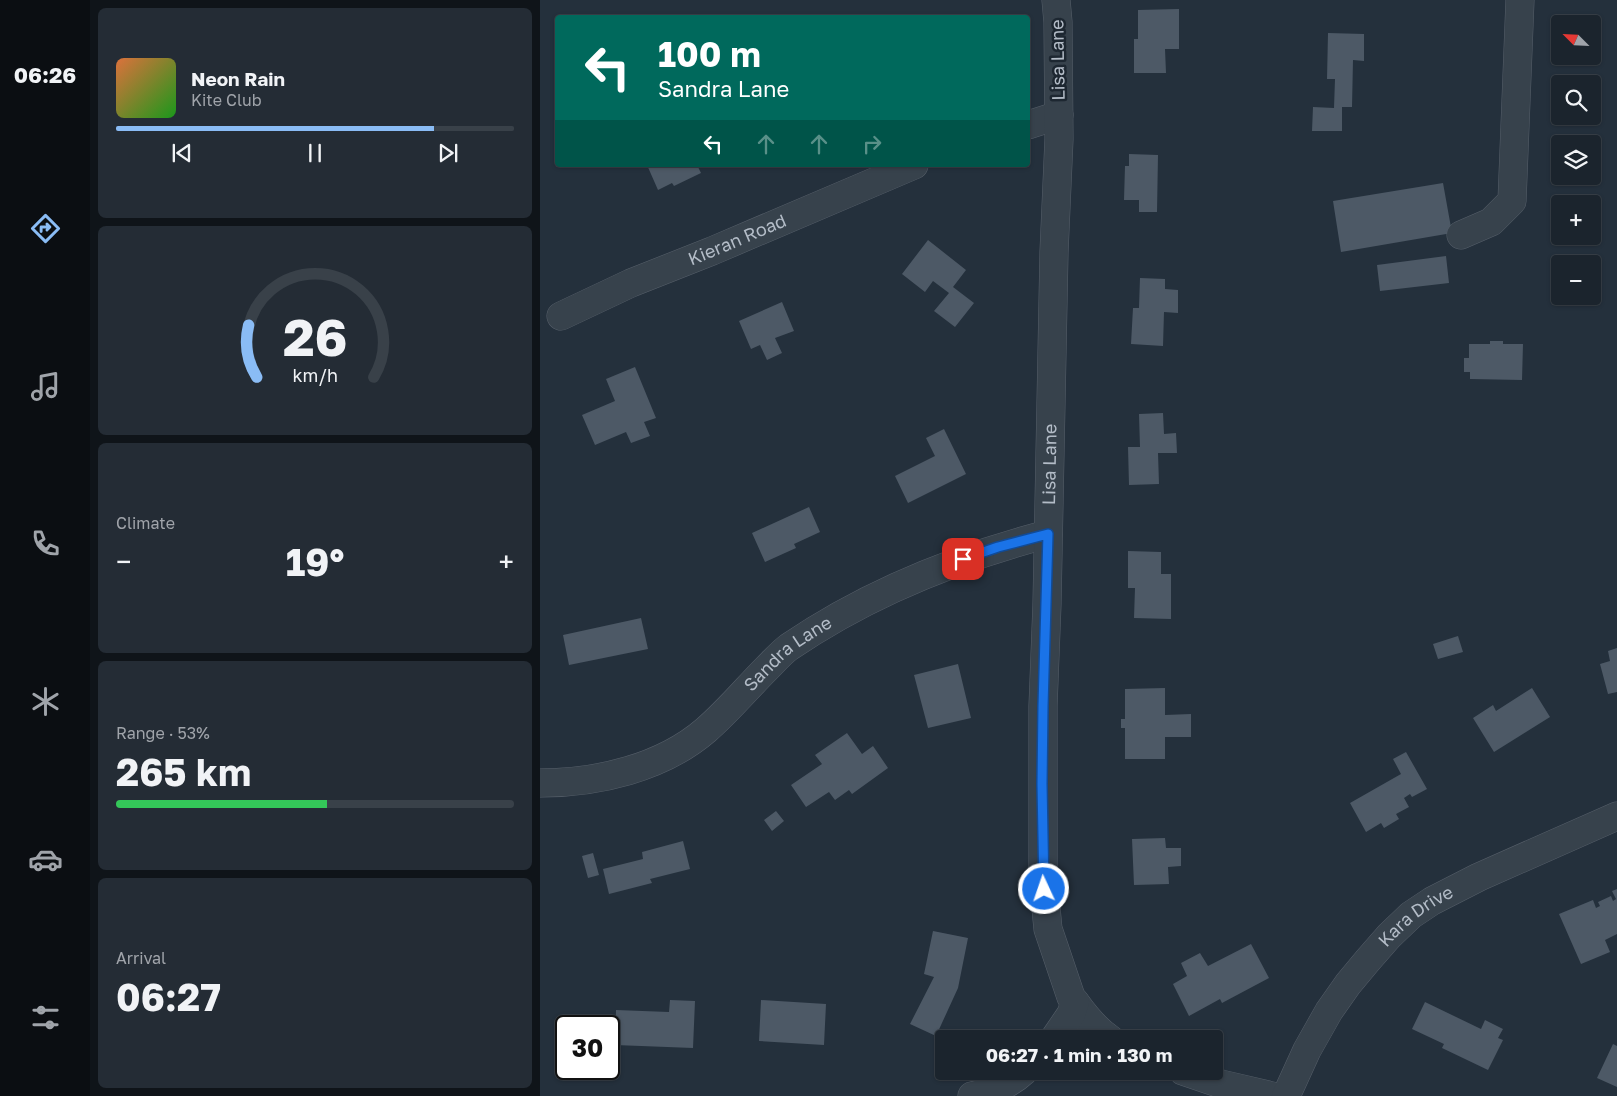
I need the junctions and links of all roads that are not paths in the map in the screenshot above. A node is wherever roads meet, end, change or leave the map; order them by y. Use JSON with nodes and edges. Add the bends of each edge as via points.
{"nodes":[{"id":1,"x":1056,"y":0,"type":"edge"},
{"id":2,"x":1520,"y":0,"type":"edge"},
{"id":3,"x":1059,"y":115,"type":"junction"},
{"id":4,"x":1030,"y":124,"type":"edge"},
{"id":5,"x":909,"y":167,"type":"edge"},
{"id":6,"x":1460,"y":235,"type":"dead end"},
{"id":7,"x":561,"y":316,"type":"dead end"},
{"id":8,"x":1048,"y":534,"type":"junction"},
{"id":9,"x":540,"y":783,"type":"edge"},
{"id":10,"x":1617,"y":816,"type":"edge"},
{"id":11,"x":1075,"y":1002,"type":"junction"},
{"id":12,"x":1060,"y":1030,"type":"edge"},
{"id":13,"x":1098,"y":1030,"type":"edge"},
{"id":14,"x":1014,"y":1080,"type":"edge"},
{"id":15,"x":1209,"y":1080,"type":"edge"},
{"id":16,"x":972,"y":1096,"type":"edge"},
{"id":17,"x":1272,"y":1096,"type":"edge"},
{"id":18,"x":1286,"y":1096,"type":"edge"}],
"edges":[{"from":1,"to":3,"type":"street","name":"Lisa Lane"},
{"from":2,"to":6,"type":"street","via":[[1512,201],[1491,222]]},
{"from":3,"to":4,"type":"street"},
{"from":3,"to":8,"type":"street","name":"Lisa Lane"},
{"from":5,"to":7,"type":"street","name":"Kieran Road","via":[[631,283]]},
{"from":8,"to":9,"type":"street","name":"Sandra Lane","via":[[945,566],[833,618],[787,649],[706,730],[667,755],[640,768],[564,783]]},
{"from":8,"to":11,"type":"street","name":"Lisa Lane","via":[[1043,877],[1048,929]]},
{"from":10,"to":18,"type":"street","name":"Kara Drive","via":[[1478,877],[1411,916],[1368,960],[1329,1011]]},
{"from":11,"to":12,"type":"street"},
{"from":11,"to":13,"type":"street"},
{"from":14,"to":16,"type":"street"},
{"from":15,"to":17,"type":"street"}]}
